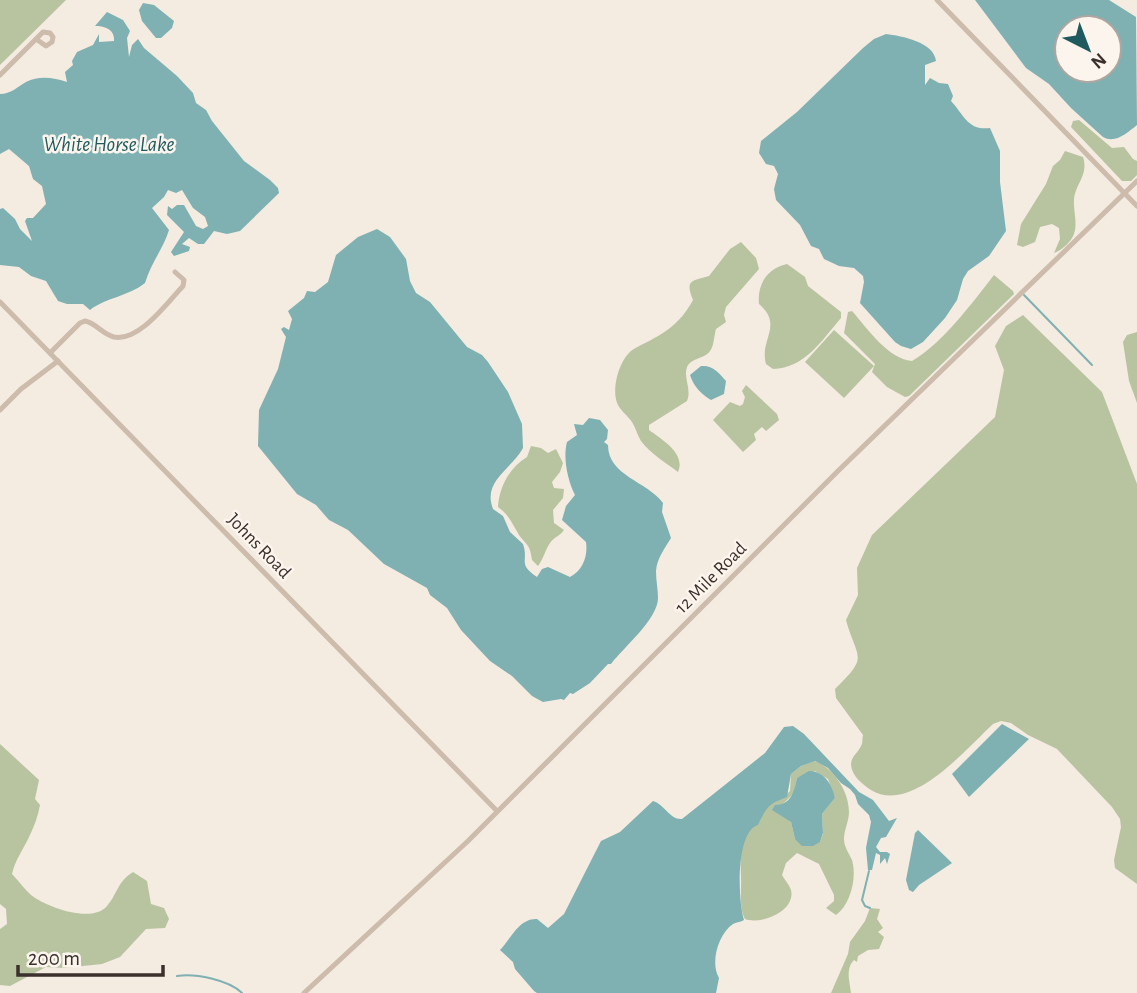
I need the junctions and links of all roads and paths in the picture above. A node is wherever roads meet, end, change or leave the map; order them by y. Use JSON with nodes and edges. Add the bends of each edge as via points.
{"nodes":[{"id":1,"x":937,"y":0,"type":"edge"},
{"id":2,"x":36,"y":39,"type":"dead end"},
{"id":3,"x":0,"y":75,"type":"edge"},
{"id":4,"x":1137,"y":181,"type":"edge"},
{"id":5,"x":1125,"y":194,"type":"junction"},
{"id":6,"x":1137,"y":206,"type":"edge"},
{"id":7,"x":175,"y":272,"type":"dead end"},
{"id":8,"x":0,"y":302,"type":"edge"},
{"id":9,"x":50,"y":353,"type":"junction"},
{"id":10,"x":58,"y":361,"type":"junction"},
{"id":11,"x":0,"y":411,"type":"edge"},
{"id":12,"x":497,"y":811,"type":"junction"},
{"id":13,"x":304,"y":993,"type":"edge"}],
"edges":[{"from":1,"to":5,"type":"street"},
{"from":2,"to":3,"type":"street"},
{"from":4,"to":5,"type":"street","name":"12 Mile Road"},
{"from":5,"to":6,"type":"street"},
{"from":5,"to":12,"type":"street","name":"12 Mile Road","via":[[839,470]]},
{"from":7,"to":9,"type":"street","via":[[183,286],[138,332],[114,337],[85,321]]},
{"from":8,"to":9,"type":"street","name":"Johns Road"},
{"from":9,"to":10,"type":"street","name":"Johns Road"},
{"from":10,"to":11,"type":"street","via":[[21,388]]},
{"from":10,"to":12,"type":"street","name":"Johns Road"},
{"from":12,"to":13,"type":"street","name":"12 Mile Road"}]}
